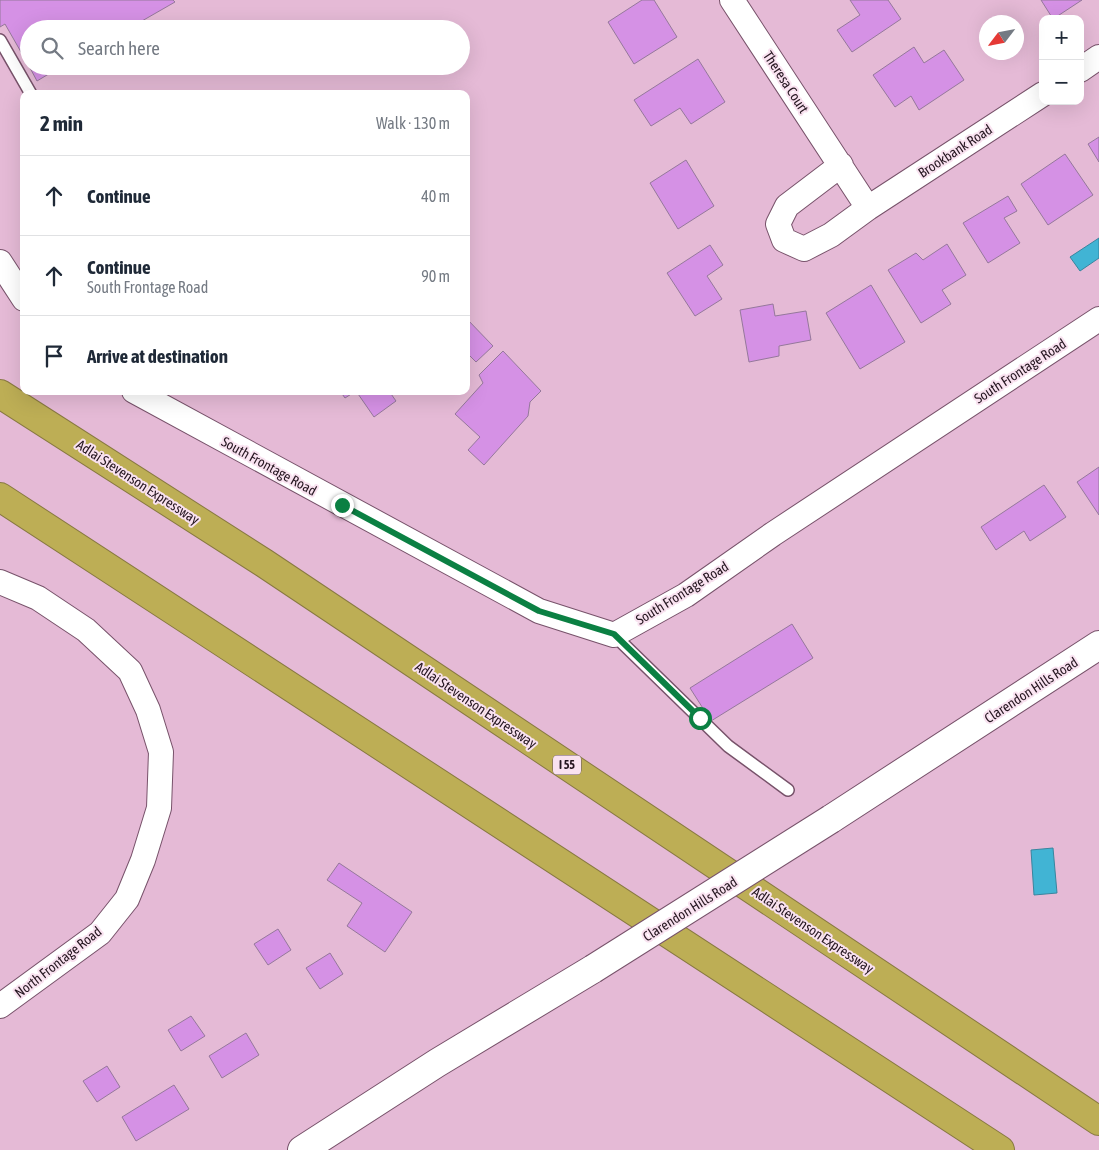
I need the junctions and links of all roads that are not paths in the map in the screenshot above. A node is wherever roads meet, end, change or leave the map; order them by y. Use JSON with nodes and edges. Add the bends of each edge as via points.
{"nodes":[{"id":1,"x":732,"y":0,"type":"edge"},
{"id":2,"x":0,"y":40,"type":"edge"},
{"id":3,"x":1099,"y":57,"type":"edge"},
{"id":4,"x":1084,"y":67,"type":"edge"},
{"id":5,"x":20,"y":75,"type":"edge"},
{"id":6,"x":20,"y":75,"type":"edge"},
{"id":7,"x":29,"y":90,"type":"edge"},
{"id":8,"x":1039,"y":97,"type":"edge"},
{"id":9,"x":840,"y":165,"type":"junction"},
{"id":10,"x":868,"y":208,"type":"junction"},
{"id":11,"x":0,"y":262,"type":"edge"},
{"id":12,"x":20,"y":293,"type":"edge"},
{"id":13,"x":1099,"y":319,"type":"edge"},
{"id":14,"x":0,"y":392,"type":"edge"},
{"id":15,"x":141,"y":395,"type":"edge"},
{"id":16,"x":0,"y":497,"type":"edge"},
{"id":17,"x":0,"y":582,"type":"edge"},
{"id":18,"x":614,"y":634,"type":"junction"},
{"id":19,"x":1099,"y":645,"type":"edge"},
{"id":20,"x":788,"y":790,"type":"dead end"},
{"id":21,"x":0,"y":1006,"type":"edge"},
{"id":22,"x":1099,"y":1121,"type":"edge"},
{"id":23,"x":302,"y":1150,"type":"edge"},
{"id":24,"x":1000,"y":1150,"type":"edge"}],
"edges":[{"from":1,"to":9,"type":"street","name":"Theresa Court"},
{"from":2,"to":6,"type":"lane"},
{"from":3,"to":4,"type":"street"},
{"from":5,"to":7,"type":"lane"},
{"from":8,"to":10,"type":"street","name":"Brookbank Road"},
{"from":9,"to":10,"type":"street","name":"Theresa Court"},
{"from":9,"to":10,"type":"street","via":[[787,206],[778,224],[784,240],[804,249],[831,235]]},
{"from":11,"to":12,"type":"street"},
{"from":13,"to":18,"type":"street","name":"South Frontage Road","via":[[686,595]]},
{"from":14,"to":22,"type":"highway","name":"Adlai Stevenson Expressway","number":"I 55","via":[[264,562]]},
{"from":15,"to":18,"type":"street","name":"South Frontage Road","via":[[539,611]]},
{"from":16,"to":24,"type":"highway"},
{"from":17,"to":21,"type":"street","name":"North Frontage Road","via":[[38,598],[86,630],[130,671],[148,710],[161,752],[159,808],[127,899],[100,933]]},
{"from":18,"to":20,"type":"lane","via":[[728,746]]},
{"from":19,"to":23,"type":"street","name":"Clarendon Hills Road","bridge":true,"via":[[832,819]]}]}
